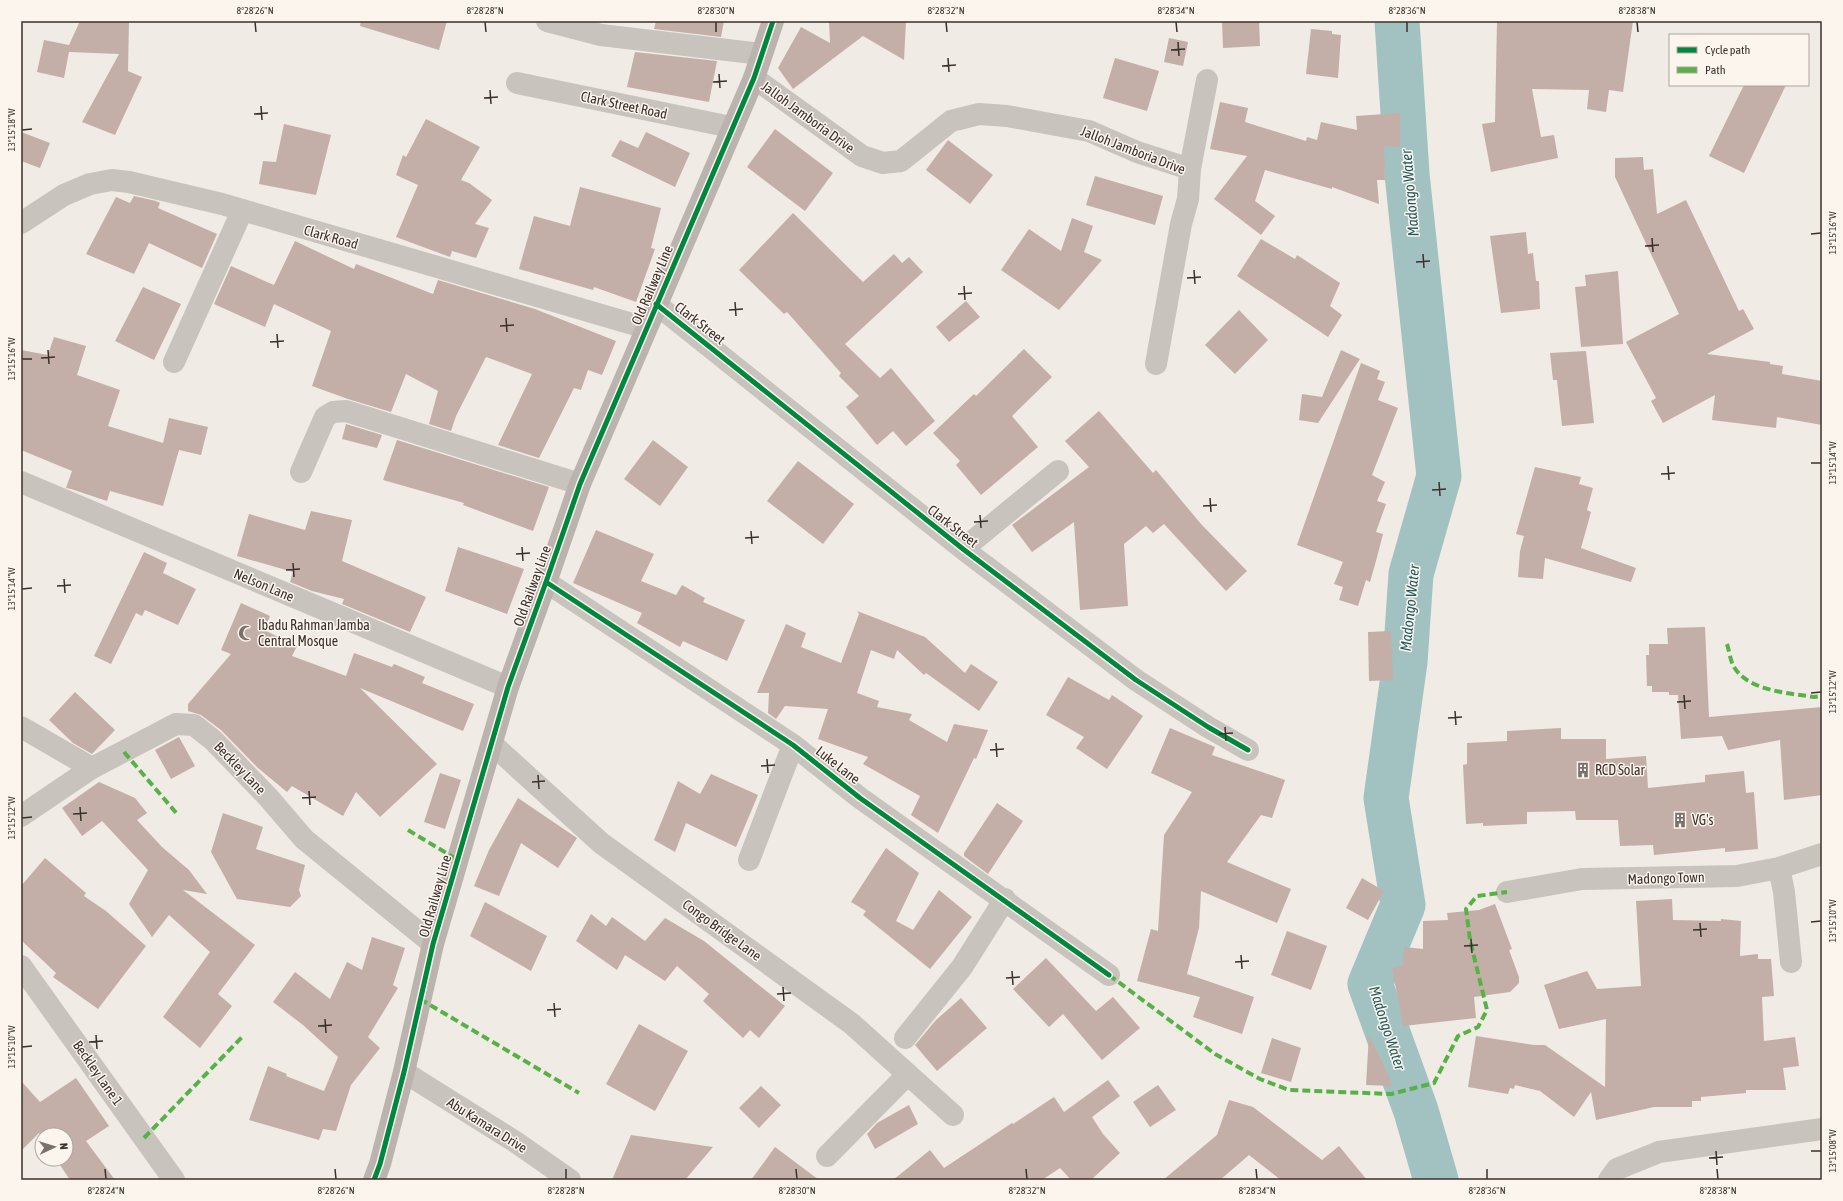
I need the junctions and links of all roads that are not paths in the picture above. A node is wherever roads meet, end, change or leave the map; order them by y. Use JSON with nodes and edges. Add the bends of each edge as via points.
{"nodes":[{"id":1,"x":547,"y":21,"type":"edge"},
{"id":2,"x":773,"y":21,"type":"edge"},
{"id":3,"x":761,"y":54,"type":"junction"},
{"id":4,"x":754,"y":78,"type":"junction"},
{"id":5,"x":1207,"y":80,"type":"dead end"},
{"id":6,"x":517,"y":83,"type":"dead end"},
{"id":7,"x":731,"y":127,"type":"junction"},
{"id":8,"x":1190,"y":169,"type":"junction"},
{"id":9,"x":242,"y":211,"type":"junction"},
{"id":10,"x":21,"y":223,"type":"edge"},
{"id":11,"x":656,"y":304,"type":"junction"},
{"id":12,"x":646,"y":328,"type":"junction"},
{"id":13,"x":174,"y":362,"type":"dead end"},
{"id":14,"x":1156,"y":364,"type":"dead end"},
{"id":15,"x":1058,"y":471,"type":"dead end"},
{"id":16,"x":301,"y":472,"type":"dead end"},
{"id":17,"x":21,"y":482,"type":"edge"},
{"id":18,"x":580,"y":484,"type":"junction"},
{"id":19,"x":963,"y":549,"type":"junction"},
{"id":20,"x":546,"y":582,"type":"junction"},
{"id":21,"x":508,"y":687,"type":"junction"},
{"id":22,"x":21,"y":727,"type":"edge"},
{"id":23,"x":492,"y":744,"type":"junction"},
{"id":24,"x":793,"y":746,"type":"junction"},
{"id":25,"x":1248,"y":750,"type":"dead end"},
{"id":26,"x":92,"y":768,"type":"junction"},
{"id":27,"x":21,"y":816,"type":"edge"},
{"id":28,"x":1822,"y":854,"type":"edge"},
{"id":29,"x":749,"y":860,"type":"dead end"},
{"id":30,"x":1779,"y":868,"type":"junction"},
{"id":31,"x":1507,"y":892,"type":"dead end"},
{"id":32,"x":1005,"y":900,"type":"junction"},
{"id":33,"x":433,"y":944,"type":"junction"},
{"id":34,"x":1791,"y":962,"type":"dead end"},
{"id":35,"x":21,"y":966,"type":"edge"},
{"id":36,"x":1109,"y":975,"type":"dead end"},
{"id":37,"x":905,"y":1038,"type":"dead end"},
{"id":38,"x":404,"y":1072,"type":"junction"},
{"id":39,"x":908,"y":1074,"type":"junction"},
{"id":40,"x":952,"y":1115,"type":"dead end"},
{"id":41,"x":1822,"y":1129,"type":"edge"},
{"id":42,"x":827,"y":1156,"type":"dead end"},
{"id":43,"x":174,"y":1180,"type":"edge"},
{"id":44,"x":374,"y":1180,"type":"edge"},
{"id":45,"x":570,"y":1180,"type":"edge"},
{"id":46,"x":1609,"y":1180,"type":"edge"}],
"edges":[{"from":1,"to":3,"type":"street","via":[[600,36]]},
{"from":2,"to":3,"type":"street","name":"Old Railway Line"},
{"from":3,"to":4,"type":"street","name":"Old Railway Line"},
{"from":4,"to":7,"type":"street","name":"Old Railway Line"},
{"from":4,"to":8,"type":"street","name":"Jalloh Jamboria Drive","via":[[862,156],[883,163],[901,161],[951,121],[979,114],[1007,116],[1089,131],[1137,152]]},
{"from":5,"to":8,"type":"street"},
{"from":6,"to":7,"type":"street","name":"Clark Street Road"},
{"from":7,"to":11,"type":"street","name":"Old Railway Line","via":[[700,207]]},
{"from":8,"to":14,"type":"street","name":"Jalloh Jamboria Drive","via":[[1188,200],[1181,224]]},
{"from":9,"to":10,"type":"street","name":"Clark Road","via":[[222,204],[112,180],[90,184],[64,195]]},
{"from":9,"to":12,"type":"street","name":"Clark Road"},
{"from":9,"to":13,"type":"street"},
{"from":11,"to":12,"type":"street","name":"Old Railway Line"},
{"from":11,"to":19,"type":"street","name":"Clark Street"},
{"from":12,"to":18,"type":"street","name":"Old Railway Line"},
{"from":15,"to":19,"type":"street"},
{"from":16,"to":18,"type":"street","via":[[326,418],[333,412],[346,412]]},
{"from":17,"to":21,"type":"street","name":"Nelson Lane"},
{"from":18,"to":20,"type":"street","name":"Old Railway Line"},
{"from":19,"to":25,"type":"street","name":"Clark Street","via":[[1136,680]]},
{"from":20,"to":21,"type":"street","name":"Old Railway Line"},
{"from":20,"to":24,"type":"street","name":"Luke Lane"},
{"from":21,"to":23,"type":"street","name":"Old Railway Line"},
{"from":22,"to":26,"type":"street"},
{"from":23,"to":33,"type":"street","name":"Old Railway Line"},
{"from":23,"to":39,"type":"street","name":"Congo Bridge Lane","via":[[601,843],[852,1024]]},
{"from":24,"to":29,"type":"street"},
{"from":24,"to":32,"type":"street","name":"Luke Lane","via":[[860,798]]},
{"from":26,"to":27,"type":"street","name":"Beckley Lane"},
{"from":26,"to":33,"type":"street","name":"Beckley Lane","via":[[176,724],[194,725],[268,797],[304,840]]},
{"from":28,"to":30,"type":"street","name":"Madongo Town"},
{"from":30,"to":31,"type":"street","name":"Madongo Town","via":[[1738,876],[1582,879]]},
{"from":30,"to":34,"type":"street"},
{"from":32,"to":36,"type":"street","name":"Luke Lane"},
{"from":32,"to":37,"type":"street","via":[[962,967]]},
{"from":33,"to":38,"type":"street","name":"Old Railway Line"},
{"from":35,"to":43,"type":"street","name":"Beckley Lane 1"},
{"from":38,"to":44,"type":"street","name":"Old Railway Line"},
{"from":38,"to":45,"type":"street","name":"Abu Kamara Drive","via":[[517,1143]]},
{"from":39,"to":40,"type":"street","name":"Congo Bridge Lane"},
{"from":39,"to":42,"type":"street"},
{"from":41,"to":46,"type":"street","via":[[1659,1152],[1617,1169]]}]}
